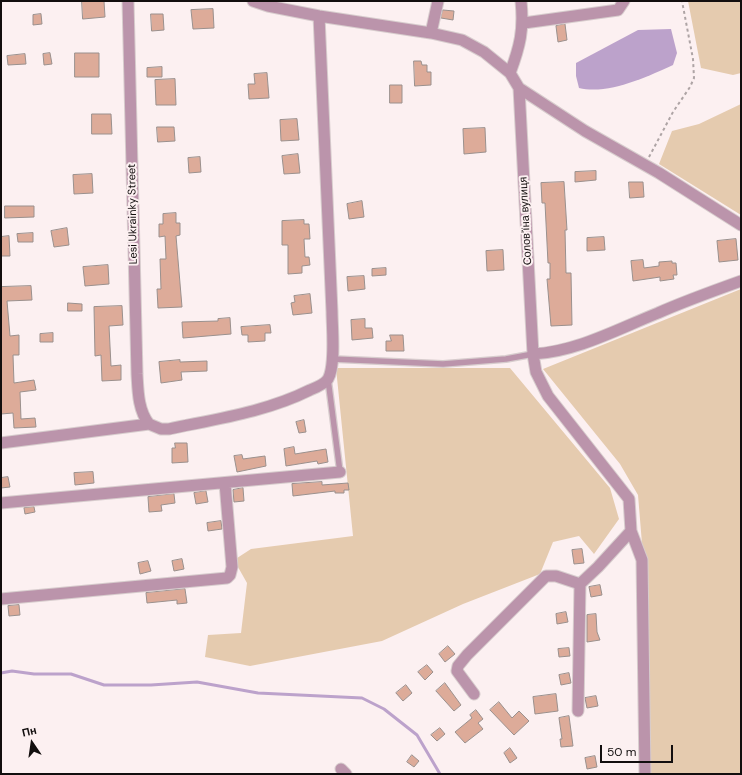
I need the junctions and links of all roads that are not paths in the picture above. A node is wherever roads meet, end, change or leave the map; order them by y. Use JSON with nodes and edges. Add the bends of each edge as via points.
{"nodes":[{"id":1,"x":128,"y":1,"type":"edge"},
{"id":2,"x":253,"y":1,"type":"edge"},
{"id":3,"x":438,"y":1,"type":"edge"},
{"id":4,"x":521,"y":1,"type":"edge"},
{"id":5,"x":624,"y":1,"type":"edge"},
{"id":6,"x":319,"y":16,"type":"junction"},
{"id":7,"x":524,"y":23,"type":"junction"},
{"id":8,"x":431,"y":34,"type":"junction"},
{"id":9,"x":510,"y":73,"type":"junction"},
{"id":10,"x":519,"y":88,"type":"junction"},
{"id":11,"x":741,"y":225,"type":"edge"},
{"id":12,"x":741,"y":281,"type":"edge"},
{"id":13,"x":533,"y":354,"type":"junction"},
{"id":14,"x":333,"y":359,"type":"junction"},
{"id":15,"x":328,"y":379,"type":"junction"},
{"id":16,"x":149,"y":424,"type":"junction"},
{"id":17,"x":1,"y":442,"type":"edge"},
{"id":18,"x":340,"y":472,"type":"joint"},
{"id":19,"x":225,"y":483,"type":"junction"},
{"id":20,"x":1,"y":503,"type":"edge"},
{"id":21,"x":630,"y":531,"type":"junction"},
{"id":22,"x":580,"y":584,"type":"junction"},
{"id":23,"x":1,"y":599,"type":"edge"},
{"id":24,"x":474,"y":694,"type":"dead end"},
{"id":25,"x":578,"y":711,"type":"dead end"},
{"id":26,"x":646,"y":774,"type":"edge"}],
"edges":[{"from":1,"to":16,"type":"street","name":"Lesi Ukrainky Street","via":[[137,374],[143,417]]},
{"from":2,"to":6,"type":"street"},
{"from":3,"to":8,"type":"street"},
{"from":4,"to":7,"type":"street"},
{"from":5,"to":7,"type":"street","via":[[618,10]]},
{"from":6,"to":8,"type":"street"},
{"from":6,"to":14,"type":"street"},
{"from":7,"to":9,"type":"street"},
{"from":8,"to":9,"type":"street","via":[[462,40],[484,52]]},
{"from":9,"to":10,"type":"street"},
{"from":10,"to":11,"type":"street"},
{"from":10,"to":13,"type":"street","name":"Соловʼїна вулиця"},
{"from":12,"to":13,"type":"street","via":[[575,345],[546,354]]},
{"from":13,"to":14,"type":"lane","via":[[443,364]]},
{"from":13,"to":21,"type":"street","name":"Соловʼїна вулиця","via":[[536,372],[548,396],[629,499]]},
{"from":14,"to":15,"type":"street"},
{"from":15,"to":16,"type":"street","via":[[292,399],[266,408],[161,429]]},
{"from":15,"to":18,"type":"lane"},
{"from":16,"to":17,"type":"street"},
{"from":18,"to":19,"type":"street"},
{"from":19,"to":20,"type":"street"},
{"from":19,"to":23,"type":"street","via":[[232,567],[227,578]]},
{"from":21,"to":22,"type":"street"},
{"from":21,"to":26,"type":"street","via":[[639,550],[643,572]]},
{"from":22,"to":24,"type":"street","via":[[556,576],[546,576],[467,655],[457,671]]},
{"from":22,"to":25,"type":"street"}]}
